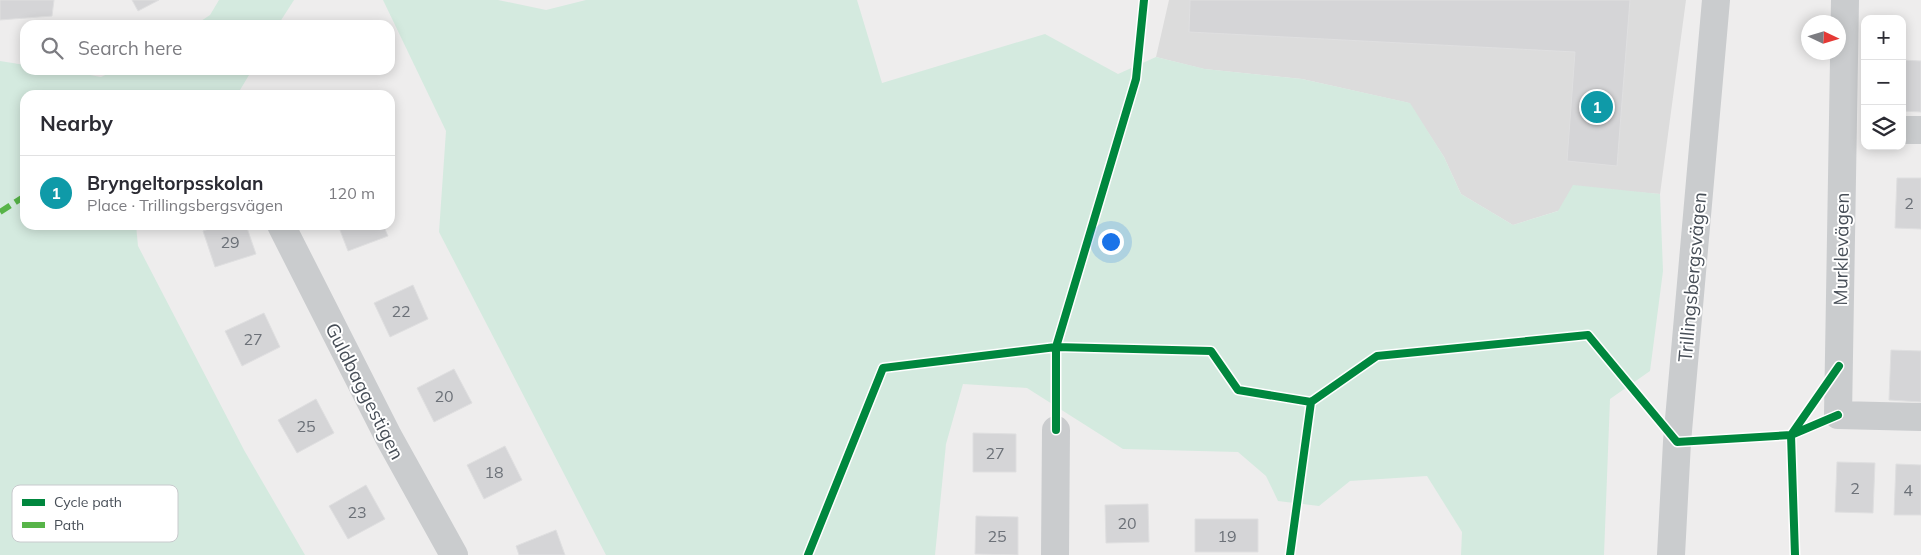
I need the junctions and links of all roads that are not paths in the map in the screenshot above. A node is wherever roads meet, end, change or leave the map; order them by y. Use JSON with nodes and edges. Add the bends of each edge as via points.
{"nodes":[{"id":1,"x":1716,"y":0,"type":"edge"},
{"id":2,"x":1845,"y":0,"type":"edge"},
{"id":3,"x":1854,"y":129,"type":"edge"},
{"id":4,"x":1906,"y":130,"type":"edge"},
{"id":5,"x":1921,"y":130,"type":"edge"},
{"id":6,"x":284,"y":230,"type":"edge"},
{"id":7,"x":1921,"y":417,"type":"edge"},
{"id":8,"x":1056,"y":430,"type":"dead end"},
{"id":9,"x":454,"y":555,"type":"edge"},
{"id":10,"x":1056,"y":555,"type":"edge"},
{"id":11,"x":1671,"y":555,"type":"edge"}],
"edges":[{"from":1,"to":11,"type":"street","name":"Trillingsbergsvägen","via":[[1677,442]]},
{"from":2,"to":3,"type":"street","name":"Murklevägen"},
{"from":3,"to":7,"type":"street","name":"Murklevägen","via":[[1838,415]]},
{"from":4,"to":5,"type":"street"},
{"from":6,"to":9,"type":"street","name":"Guldbaggestigen","via":[[388,436]]},
{"from":8,"to":10,"type":"street"}]}
